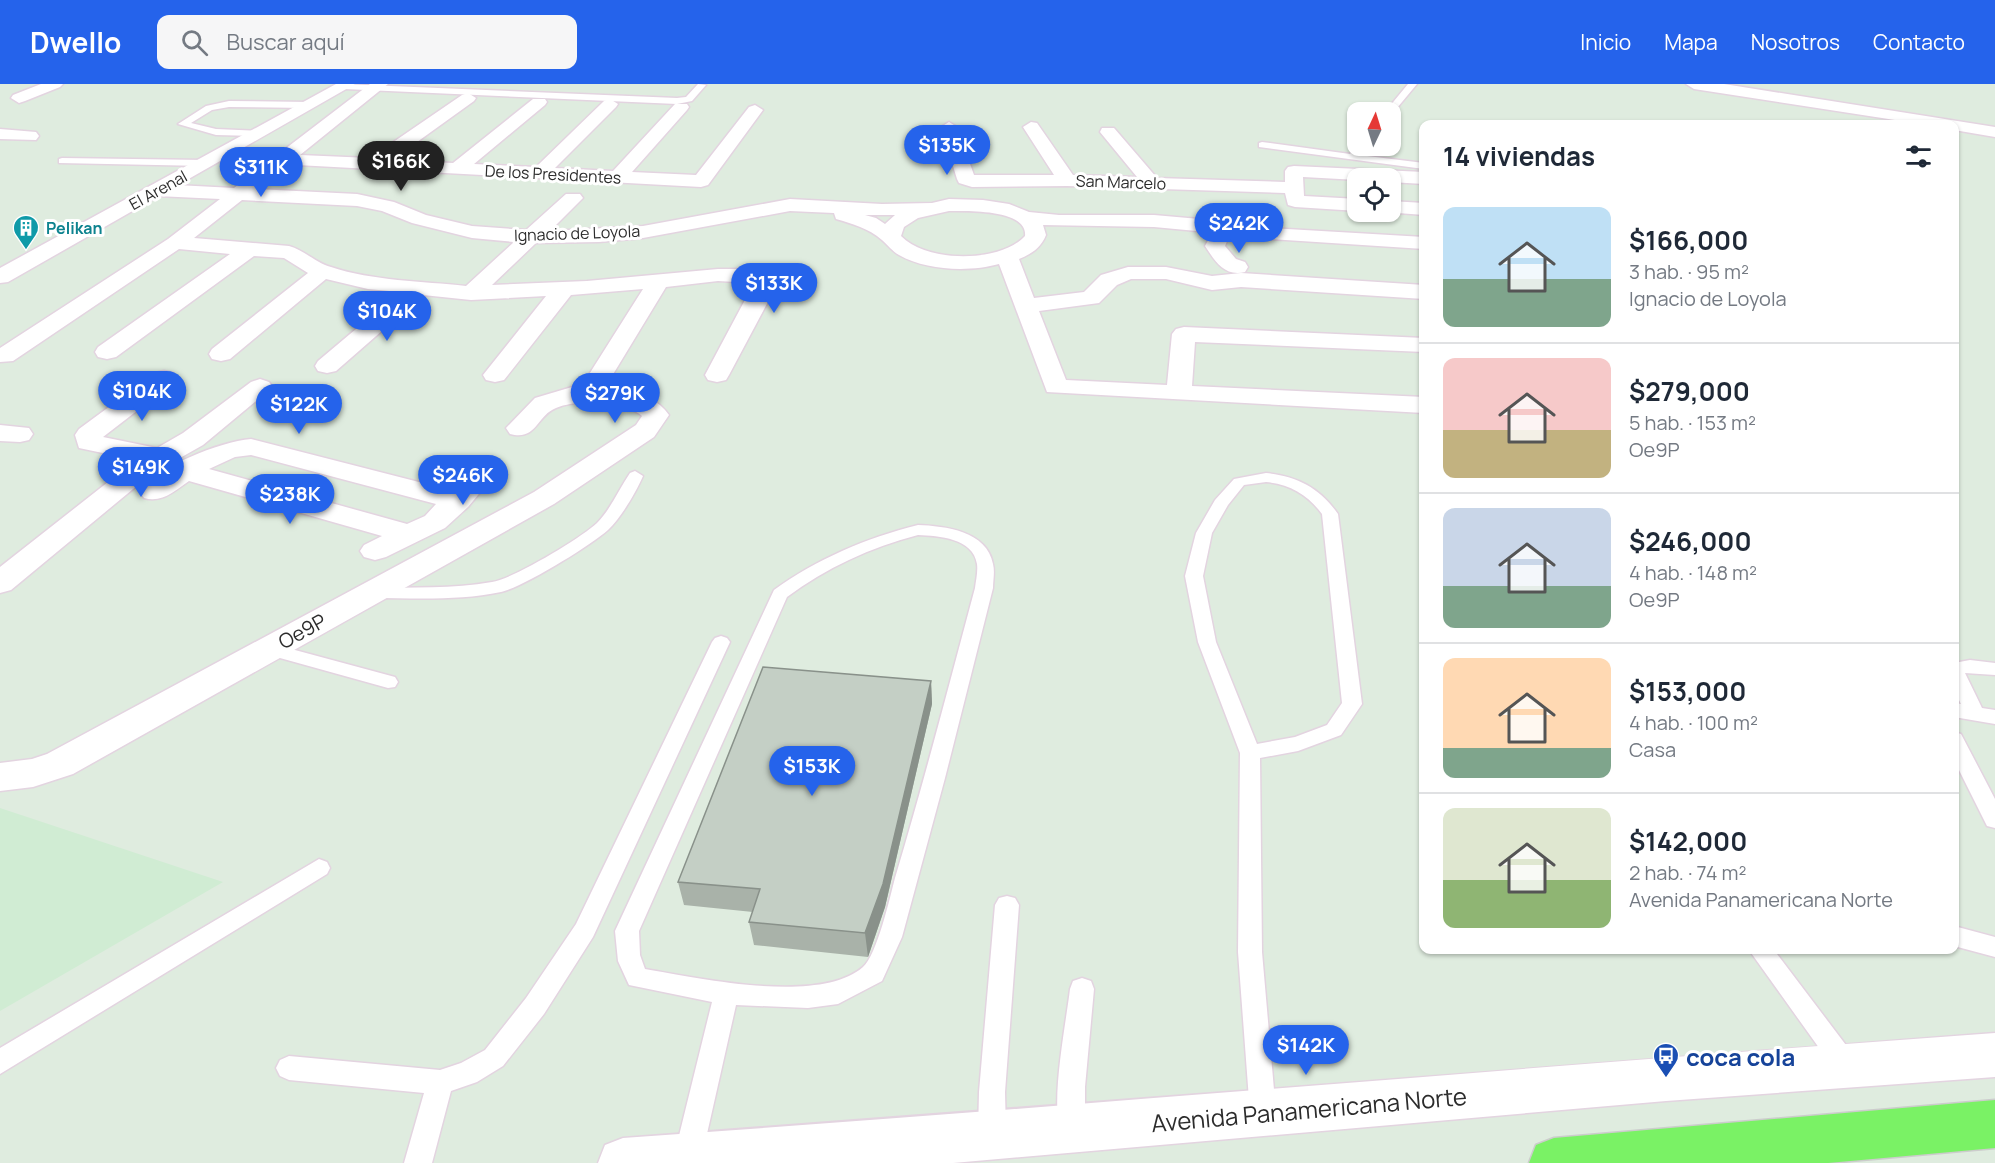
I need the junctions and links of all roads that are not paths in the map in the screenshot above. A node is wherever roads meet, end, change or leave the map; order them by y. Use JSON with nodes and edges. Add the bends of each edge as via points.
{"nodes":[{"id":1,"x":55,"y":84,"type":"edge"},
{"id":2,"x":380,"y":84,"type":"edge"},
{"id":3,"x":1413,"y":84,"type":"edge"},
{"id":4,"x":1694,"y":84,"type":"edge"},
{"id":5,"x":345,"y":85,"type":"edge"},
{"id":6,"x":702,"y":85,"type":"edge"},
{"id":7,"x":1771,"y":96,"type":"junction"},
{"id":8,"x":19,"y":98,"type":"dead end"},
{"id":9,"x":468,"y":98,"type":"dead end"},
{"id":10,"x":539,"y":102,"type":"dead end"},
{"id":11,"x":1398,"y":102,"type":"edge"},
{"id":12,"x":610,"y":104,"type":"dead end"},
{"id":13,"x":309,"y":105,"type":"junction"},
{"id":14,"x":681,"y":107,"type":"dead end"},
{"id":15,"x":755,"y":110,"type":"dead end"},
{"id":16,"x":1785,"y":115,"type":"dead end"},
{"id":17,"x":1924,"y":120,"type":"edge"},
{"id":18,"x":353,"y":125,"type":"dead end"},
{"id":19,"x":1959,"y":126,"type":"edge"},
{"id":20,"x":949,"y":127,"type":"dead end"},
{"id":21,"x":1031,"y":128,"type":"dead end"},
{"id":22,"x":1108,"y":132,"type":"dead end"},
{"id":23,"x":1995,"y":132,"type":"edge"},
{"id":24,"x":260,"y":133,"type":"junction"},
{"id":25,"x":0,"y":134,"type":"edge"},
{"id":26,"x":30,"y":135,"type":"dead end"},
{"id":27,"x":1262,"y":145,"type":"dead end"},
{"id":28,"x":1353,"y":157,"type":"joint"},
{"id":29,"x":297,"y":160,"type":"junction"},
{"id":30,"x":62,"y":161,"type":"dead end"},
{"id":31,"x":375,"y":163,"type":"junction"},
{"id":32,"x":1419,"y":165,"type":"edge"},
{"id":33,"x":458,"y":168,"type":"junction"},
{"id":34,"x":479,"y":169,"type":"junction"},
{"id":35,"x":208,"y":171,"type":"junction"},
{"id":36,"x":540,"y":173,"type":"junction"},
{"id":37,"x":1419,"y":178,"type":"edge"},
{"id":38,"x":1067,"y":180,"type":"junction"},
{"id":39,"x":1152,"y":183,"type":"junction"},
{"id":40,"x":619,"y":186,"type":"junction"},
{"id":41,"x":508,"y":188,"type":"dead end"},
{"id":42,"x":151,"y":193,"type":"junction"},
{"id":43,"x":1295,"y":194,"type":"junction"},
{"id":44,"x":573,"y":197,"type":"dead end"},
{"id":45,"x":1347,"y":203,"type":"edge"},
{"id":46,"x":928,"y":208,"type":"junction"},
{"id":47,"x":1401,"y":208,"type":"edge"},
{"id":48,"x":1419,"y":209,"type":"edge"},
{"id":49,"x":1025,"y":217,"type":"junction"},
{"id":50,"x":699,"y":227,"type":"junction"},
{"id":51,"x":1291,"y":234,"type":"junction"},
{"id":52,"x":1226,"y":236,"type":"junction"},
{"id":53,"x":891,"y":237,"type":"junction"},
{"id":54,"x":1034,"y":240,"type":"junction"},
{"id":55,"x":529,"y":241,"type":"junction"},
{"id":56,"x":175,"y":243,"type":"junction"},
{"id":57,"x":1419,"y":243,"type":"edge"},
{"id":58,"x":250,"y":249,"type":"junction"},
{"id":59,"x":1007,"y":256,"type":"junction"},
{"id":60,"x":322,"y":272,"type":"junction"},
{"id":61,"x":1239,"y":273,"type":"junction"},
{"id":62,"x":0,"y":277,"type":"edge"},
{"id":63,"x":658,"y":282,"type":"junction"},
{"id":64,"x":419,"y":287,"type":"junction"},
{"id":65,"x":564,"y":289,"type":"junction"},
{"id":66,"x":1419,"y":291,"type":"edge"},
{"id":67,"x":471,"y":293,"type":"junction"},
{"id":68,"x":1027,"y":306,"type":"junction"},
{"id":69,"x":1215,"y":309,"type":"junction"},
{"id":70,"x":1419,"y":344,"type":"edge"},
{"id":71,"x":107,"y":352,"type":"dead end"},
{"id":72,"x":221,"y":354,"type":"dead end"},
{"id":73,"x":4,"y":356,"type":"dead end"},
{"id":74,"x":327,"y":366,"type":"dead end"},
{"id":75,"x":495,"y":375,"type":"dead end"},
{"id":76,"x":717,"y":375,"type":"dead end"},
{"id":77,"x":600,"y":376,"type":"dead end"},
{"id":78,"x":164,"y":378,"type":"dead end"},
{"id":79,"x":260,"y":387,"type":"dead end"},
{"id":80,"x":1179,"y":393,"type":"junction"},
{"id":81,"x":1419,"y":405,"type":"edge"},
{"id":82,"x":519,"y":428,"type":"dead end"},
{"id":83,"x":173,"y":464,"type":"junction"},
{"id":84,"x":635,"y":476,"type":"dead end"},
{"id":85,"x":479,"y":477,"type":"dead end"},
{"id":86,"x":154,"y":492,"type":"dead end"},
{"id":87,"x":458,"y":501,"type":"junction"},
{"id":88,"x":435,"y":522,"type":"junction"},
{"id":89,"x":409,"y":534,"type":"junction"},
{"id":90,"x":471,"y":537,"type":"junction"},
{"id":91,"x":375,"y":551,"type":"dead end"},
{"id":92,"x":0,"y":583,"type":"edge"},
{"id":93,"x":372,"y":593,"type":"junction"},
{"id":94,"x":721,"y":642,"type":"dead end"},
{"id":95,"x":269,"y":649,"type":"junction"},
{"id":96,"x":1959,"y":668,"type":"edge"},
{"id":97,"x":1995,"y":669,"type":"edge"},
{"id":98,"x":1959,"y":679,"type":"edge"},
{"id":99,"x":388,"y":682,"type":"dead end"},
{"id":100,"x":1959,"y":711,"type":"edge"},
{"id":101,"x":1975,"y":714,"type":"junction"},
{"id":102,"x":1995,"y":717,"type":"edge"},
{"id":103,"x":1959,"y":749,"type":"edge"},
{"id":104,"x":1250,"y":753,"type":"junction"},
{"id":105,"x":0,"y":777,"type":"edge"},
{"id":106,"x":1995,"y":820,"type":"edge"},
{"id":107,"x":319,"y":868,"type":"dead end"},
{"id":108,"x":1007,"y":905,"type":"dead end"},
{"id":109,"x":1959,"y":937,"type":"edge"},
{"id":110,"x":1995,"y":947,"type":"edge"},
{"id":111,"x":1764,"y":954,"type":"edge"},
{"id":112,"x":1082,"y":989,"type":"dead end"},
{"id":113,"x":726,"y":993,"type":"junction"},
{"id":114,"x":1995,"y":1056,"type":"edge"},
{"id":115,"x":0,"y":1062,"type":"edge"},
{"id":116,"x":1847,"y":1067,"type":"junction"},
{"id":117,"x":289,"y":1068,"type":"dead end"},
{"id":118,"x":440,"y":1082,"type":"junction"},
{"id":119,"x":1263,"y":1113,"type":"junction"},
{"id":120,"x":1995,"y":1124,"type":"edge"},
{"id":121,"x":1072,"y":1129,"type":"junction"},
{"id":122,"x":992,"y":1136,"type":"junction"},
{"id":123,"x":687,"y":1158,"type":"junction"},
{"id":124,"x":418,"y":1163,"type":"edge"},
{"id":125,"x":623,"y":1163,"type":"edge"},
{"id":126,"x":1554,"y":1163,"type":"edge"}],
"edges":[{"from":1,"to":8,"type":"street"},
{"from":2,"to":56,"type":"street"},
{"from":3,"to":11,"type":"lane"},
{"from":4,"to":7,"type":"street"},
{"from":5,"to":6,"type":"lane","via":[[677,101],[688,99]]},
{"from":5,"to":13,"type":"street","name":"El Arenal"},
{"from":7,"to":16,"type":"street"},
{"from":7,"to":17,"type":"street"},
{"from":9,"to":31,"type":"street"},
{"from":10,"to":33,"type":"street"},
{"from":12,"to":36,"type":"street"},
{"from":13,"to":24,"type":"street","name":"El Arenal"},
{"from":13,"to":24,"type":"lane","via":[[229,104],[209,108],[183,124],[216,132]]},
{"from":14,"to":40,"type":"street"},
{"from":15,"to":40,"type":"street","name":"De los Presidentes","via":[[702,181],[673,188]]},
{"from":18,"to":29,"type":"street"},
{"from":19,"to":23,"type":"street"},
{"from":20,"to":38,"type":"street","name":"San Marcelo","via":[[966,178],[984,183]]},
{"from":21,"to":38,"type":"street"},
{"from":22,"to":39,"type":"street"},
{"from":24,"to":35,"type":"street","name":"El Arenal"},
{"from":25,"to":26,"type":"street"},
{"from":27,"to":28,"type":"lane"},
{"from":28,"to":32,"type":"lane"},
{"from":29,"to":31,"type":"street","name":"De los Presidentes"},
{"from":29,"to":35,"type":"street","via":[[265,179],[253,181]]},
{"from":30,"to":35,"type":"lane"},
{"from":31,"to":33,"type":"street","name":"De los Presidentes"},
{"from":33,"to":34,"type":"street","name":"De los Presidentes"},
{"from":34,"to":36,"type":"street","name":"De los Presidentes"},
{"from":34,"to":41,"type":"street","via":[[484,178]]},
{"from":35,"to":42,"type":"street","name":"El Arenal"},
{"from":36,"to":40,"type":"street","name":"De los Presidentes"},
{"from":37,"to":43,"type":"street","via":[[1294,171]]},
{"from":38,"to":39,"type":"street","name":"San Marcelo"},
{"from":39,"to":43,"type":"street","name":"San Marcelo"},
{"from":42,"to":55,"type":"street","name":"Ignacio de Loyola","via":[[348,207],[465,240]]},
{"from":42,"to":62,"type":"street","name":"El Arenal"},
{"from":43,"to":45,"type":"street","name":"San Marcelo"},
{"from":43,"to":51,"type":"street"},
{"from":44,"to":55,"type":"street"},
{"from":46,"to":49,"type":"street","name":"Ignacio de Loyola","via":[[991,206]]},
{"from":46,"to":50,"type":"street","name":"Ignacio de Loyola","via":[[790,205]]},
{"from":46,"to":53,"type":"street","via":[[895,224]]},
{"from":47,"to":48,"type":"street"},
{"from":49,"to":52,"type":"street","name":"Ignacio de Loyola","via":[[1222,227]]},
{"from":49,"to":54,"type":"street","via":[[1034,225]]},
{"from":50,"to":53,"type":"street","name":"Ignacio de Loyola","via":[[770,215],[818,212],[869,222]]},
{"from":50,"to":55,"type":"street","name":"Ignacio de Loyola","via":[[639,240]]},
{"from":51,"to":52,"type":"street"},
{"from":51,"to":57,"type":"street"},
{"from":52,"to":54,"type":"street","via":[[1100,227]]},
{"from":52,"to":61,"type":"street","via":[[1215,246]]},
{"from":53,"to":59,"type":"street","name":"Ignacio de Loyola","via":[[913,254],[934,259],[959,261]]},
{"from":54,"to":59,"type":"street"},
{"from":55,"to":67,"type":"street"},
{"from":56,"to":58,"type":"street"},
{"from":56,"to":73,"type":"street"},
{"from":58,"to":60,"type":"street","via":[[289,252]]},
{"from":58,"to":71,"type":"street"},
{"from":59,"to":68,"type":"street"},
{"from":60,"to":64,"type":"street"},
{"from":60,"to":72,"type":"street"},
{"from":61,"to":66,"type":"street"},
{"from":61,"to":69,"type":"street"},
{"from":63,"to":65,"type":"street"},
{"from":63,"to":76,"type":"street","via":[[751,275],[767,283]]},
{"from":63,"to":77,"type":"street"},
{"from":64,"to":67,"type":"street"},
{"from":64,"to":74,"type":"street"},
{"from":65,"to":67,"type":"street"},
{"from":65,"to":75,"type":"street"},
{"from":68,"to":69,"type":"street","via":[[1091,298],[1109,280],[1128,273],[1166,273]]},
{"from":68,"to":80,"type":"street","via":[[1056,387]]},
{"from":69,"to":70,"type":"street"},
{"from":69,"to":80,"type":"street","via":[[1184,334]]},
{"from":78,"to":83,"type":"street","via":[[88,435],[89,442]]},
{"from":79,"to":83,"type":"street","via":[[193,439]]},
{"from":80,"to":81,"type":"street"},
{"from":82,"to":90,"type":"street","name":"Oe9P","via":[[544,403],[572,395],[641,402],[656,415],[645,431],[544,498]]},
{"from":83,"to":86,"type":"street"},
{"from":83,"to":87,"type":"street","via":[[251,447]]},
{"from":83,"to":89,"type":"street"},
{"from":83,"to":92,"type":"street","via":[[140,469]]},
{"from":84,"to":93,"type":"lane","via":[[603,526],[555,559],[499,587]]},
{"from":85,"to":87,"type":"street"},
{"from":87,"to":88,"type":"street"},
{"from":88,"to":89,"type":"street"},
{"from":88,"to":90,"type":"street"},
{"from":89,"to":91,"type":"street"},
{"from":90,"to":93,"type":"street","name":"Oe9P"},
{"from":93,"to":95,"type":"street","name":"Oe9P"},
{"from":94,"to":118,"type":"lane","via":[[585,930],[535,1006],[494,1058],[468,1073]]},
{"from":95,"to":99,"type":"lane"},
{"from":95,"to":105,"type":"street","name":"Oe9P","via":[[60,764],[33,773]]},
{"from":96,"to":97,"type":"lane"},
{"from":98,"to":101,"type":"lane"},
{"from":100,"to":101,"type":"lane"},
{"from":101,"to":102,"type":"lane"},
{"from":103,"to":106,"type":"lane"},
{"from":104,"to":104,"type":"lane","via":[[1207,642],[1194,576],[1204,532],[1221,503],[1239,482],[1259,478],[1300,484],[1320,498],[1330,513],[1352,704],[1334,730],[1298,744]]},
{"from":104,"to":119,"type":"lane","via":[[1250,952]]},
{"from":107,"to":115,"type":"lane"},
{"from":108,"to":122,"type":"lane"},
{"from":109,"to":110,"type":"lane"},
{"from":111,"to":116,"type":"lane"},
{"from":112,"to":121,"type":"lane"},
{"from":113,"to":113,"type":"lane","via":[[638,978],[629,962],[627,931],[780,594],[803,578],[893,536],[936,530],[965,539],[986,561],[984,588],[890,938],[873,974],[838,993],[808,997]]},
{"from":113,"to":123,"type":"lane"},
{"from":114,"to":116,"type":"street","name":"Avenida Panamericana Norte"},
{"from":116,"to":119,"type":"street","name":"Avenida Panamericana Norte"},
{"from":117,"to":118,"type":"lane"},
{"from":118,"to":124,"type":"lane"},
{"from":119,"to":121,"type":"street","name":"Avenida Panamericana Norte"},
{"from":120,"to":126,"type":"highway"},
{"from":121,"to":122,"type":"street","name":"Avenida Panamericana Norte"},
{"from":122,"to":123,"type":"street","name":"Avenida Panamericana Norte"},
{"from":123,"to":125,"type":"street","name":"Avenida Panamericana Norte"}]}
